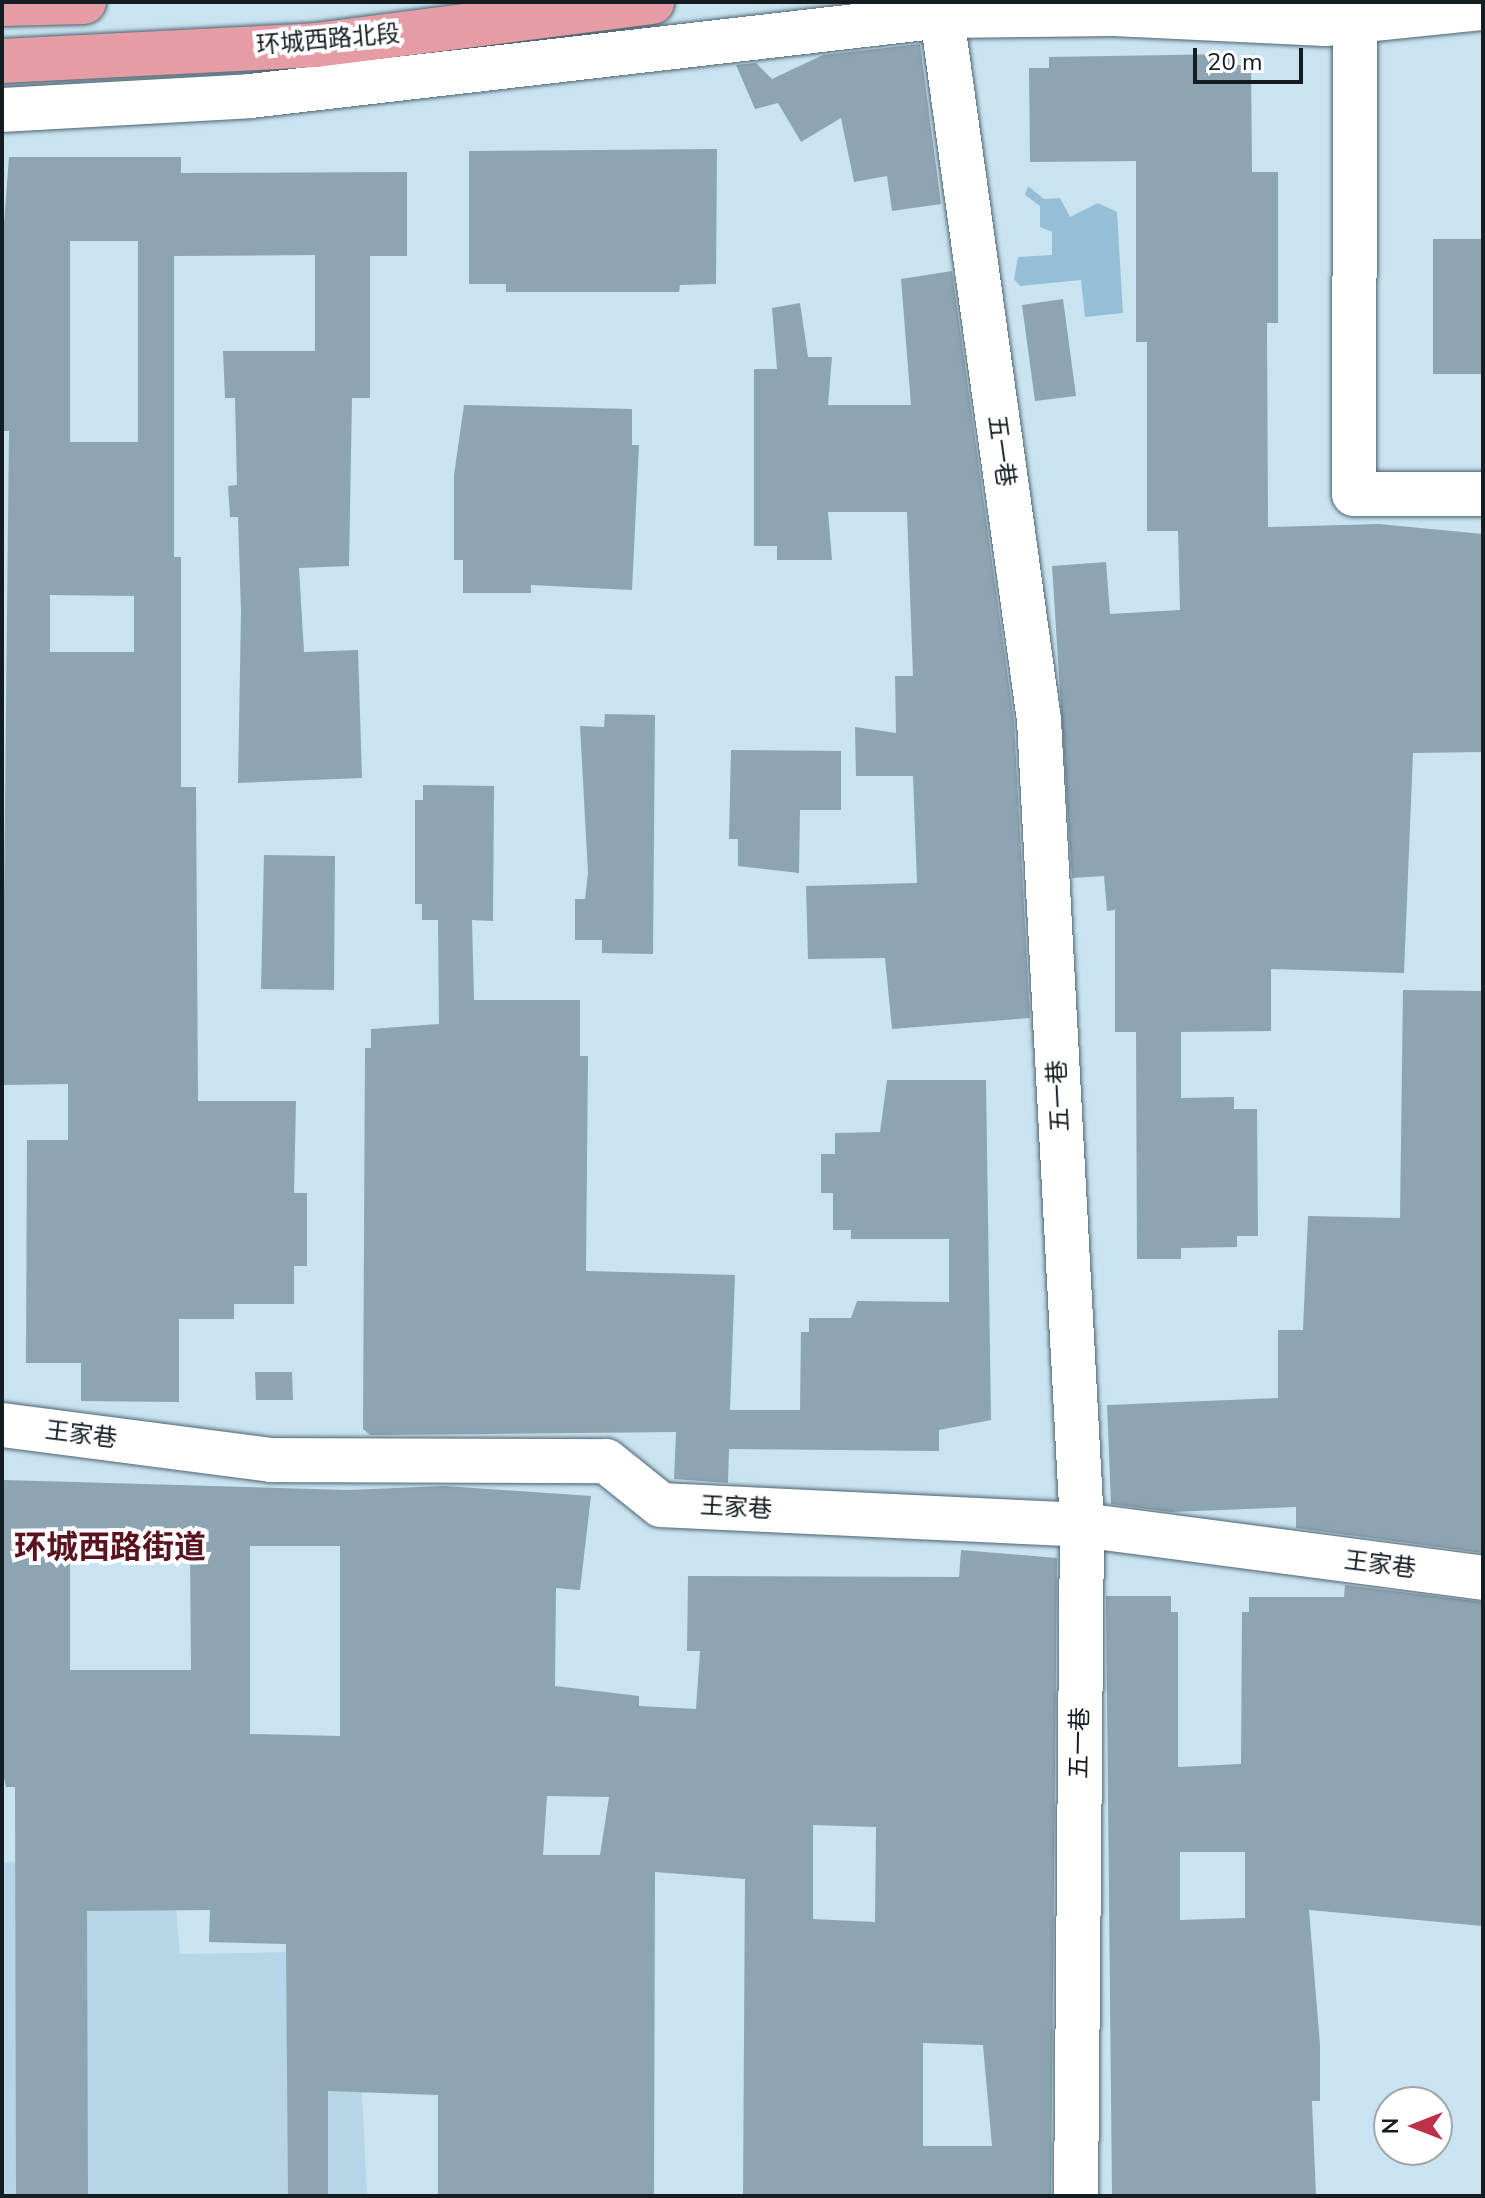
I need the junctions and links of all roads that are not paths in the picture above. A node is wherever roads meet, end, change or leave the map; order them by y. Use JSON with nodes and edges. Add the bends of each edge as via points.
{"nodes":[{"id":1,"x":84,"y":2,"type":"edge"},
{"id":2,"x":652,"y":2,"type":"edge"},
{"id":3,"x":1267,"y":2,"type":"edge"},
{"id":4,"x":2,"y":4,"type":"edge"},
{"id":5,"x":1126,"y":8,"type":"edge"},
{"id":6,"x":1483,"y":8,"type":"edge"},
{"id":7,"x":941,"y":9,"type":"edge"},
{"id":8,"x":1345,"y":16,"type":"edge"},
{"id":9,"x":2,"y":61,"type":"edge"},
{"id":10,"x":2,"y":110,"type":"edge"},
{"id":11,"x":1483,"y":494,"type":"edge"},
{"id":12,"x":2,"y":1425,"type":"edge"},
{"id":13,"x":1082,"y":1525,"type":"junction"},
{"id":14,"x":1483,"y":1578,"type":"edge"},
{"id":15,"x":1076,"y":2196,"type":"edge"}],
"edges":[{"from":1,"to":4,"type":"main road"},
{"from":2,"to":9,"type":"main road","name":"环城西路北段","via":[[316,45]]},
{"from":3,"to":8,"type":"street"},
{"from":5,"to":7,"type":"street"},
{"from":5,"to":8,"type":"street"},
{"from":6,"to":8,"type":"street"},
{"from":7,"to":10,"type":"street","via":[[250,96]]},
{"from":7,"to":13,"type":"street","name":"五一巷","via":[[1039,720]]},
{"from":8,"to":11,"type":"street","via":[[1354,494]]},
{"from":12,"to":13,"type":"street","name":"王家巷","via":[[271,1460],[606,1461],[661,1505]]},
{"from":13,"to":14,"type":"street","name":"王家巷"},
{"from":13,"to":15,"type":"street","name":"五一巷"}]}
